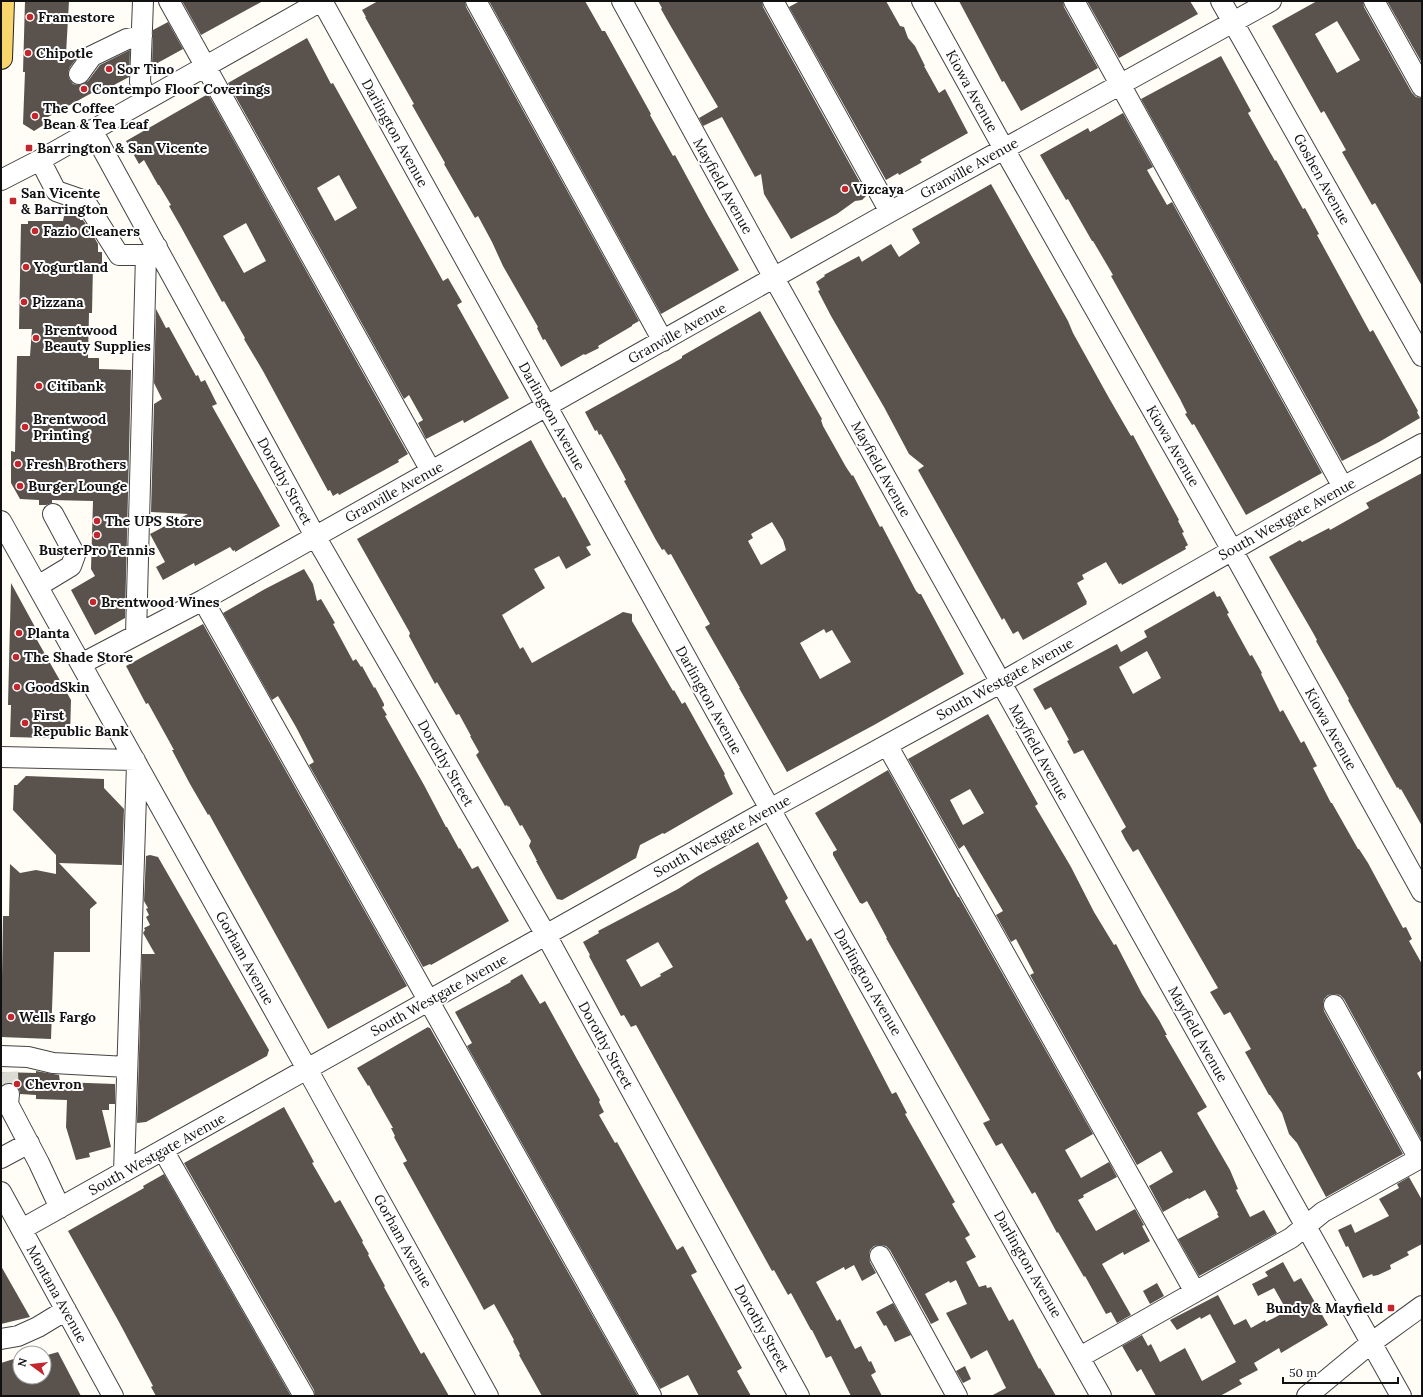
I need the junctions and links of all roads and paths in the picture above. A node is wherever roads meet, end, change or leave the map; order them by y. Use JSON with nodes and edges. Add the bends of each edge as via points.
{"nodes":[{"id":1,"x":3,"y":1,"type":"edge"},
{"id":2,"x":143,"y":1,"type":"edge"},
{"id":3,"x":169,"y":1,"type":"edge"},
{"id":4,"x":322,"y":1,"type":"edge"},
{"id":5,"x":476,"y":1,"type":"edge"},
{"id":6,"x":622,"y":1,"type":"edge"},
{"id":7,"x":773,"y":1,"type":"edge"},
{"id":8,"x":922,"y":1,"type":"edge"},
{"id":9,"x":1074,"y":1,"type":"edge"},
{"id":10,"x":1222,"y":1,"type":"edge"},
{"id":11,"x":1271,"y":1,"type":"edge"},
{"id":12,"x":1374,"y":1,"type":"edge"},
{"id":13,"x":1233,"y":22,"type":"junction"},
{"id":14,"x":142,"y":36,"type":"junction"},
{"id":15,"x":1,"y":58,"type":"edge"},
{"id":16,"x":206,"y":66,"type":"junction"},
{"id":17,"x":79,"y":74,"type":"dead end"},
{"id":18,"x":1120,"y":85,"type":"junction"},
{"id":19,"x":1422,"y":87,"type":"edge"},
{"id":20,"x":145,"y":100,"type":"junction"},
{"id":21,"x":92,"y":130,"type":"junction"},
{"id":22,"x":1004,"y":149,"type":"junction"},
{"id":23,"x":40,"y":160,"type":"junction"},
{"id":24,"x":1,"y":180,"type":"edge"},
{"id":25,"x":890,"y":212,"type":"junction"},
{"id":26,"x":151,"y":251,"type":"junction"},
{"id":27,"x":774,"y":278,"type":"junction"},
{"id":28,"x":663,"y":341,"type":"junction"},
{"id":29,"x":1422,"y":356,"type":"edge"},
{"id":30,"x":546,"y":406,"type":"junction"},
{"id":31,"x":1422,"y":444,"type":"edge"},
{"id":32,"x":431,"y":471,"type":"junction"},
{"id":33,"x":1343,"y":487,"type":"junction"},
{"id":34,"x":53,"y":514,"type":"dead end"},
{"id":35,"x":1,"y":521,"type":"edge"},
{"id":36,"x":315,"y":536,"type":"junction"},
{"id":37,"x":1232,"y":550,"type":"junction"},
{"id":38,"x":38,"y":586,"type":"junction"},
{"id":39,"x":203,"y":600,"type":"junction"},
{"id":40,"x":136,"y":635,"type":"junction"},
{"id":41,"x":81,"y":664,"type":"junction"},
{"id":42,"x":1000,"y":682,"type":"junction"},
{"id":43,"x":887,"y":745,"type":"junction"},
{"id":44,"x":1,"y":757,"type":"edge"},
{"id":45,"x":136,"y":762,"type":"junction"},
{"id":46,"x":770,"y":809,"type":"junction"},
{"id":47,"x":1422,"y":892,"type":"edge"},
{"id":48,"x":546,"y":935,"type":"junction"},
{"id":49,"x":429,"y":1001,"type":"junction"},
{"id":50,"x":1334,"y":1005,"type":"dead end"},
{"id":51,"x":6,"y":1062,"type":"edge"},
{"id":52,"x":127,"y":1067,"type":"junction"},
{"id":53,"x":308,"y":1069,"type":"junction"},
{"id":54,"x":6,"y":1100,"type":"tunnel mouth"},
{"id":55,"x":29,"y":1143,"type":"junction"},
{"id":56,"x":163,"y":1150,"type":"junction"},
{"id":57,"x":1,"y":1158,"type":"edge"},
{"id":58,"x":1420,"y":1158,"type":"edge"},
{"id":59,"x":124,"y":1172,"type":"junction"},
{"id":60,"x":1,"y":1192,"type":"edge"},
{"id":61,"x":60,"y":1208,"type":"junction"},
{"id":62,"x":1306,"y":1226,"type":"junction"},
{"id":63,"x":22,"y":1229,"type":"junction"},
{"id":64,"x":880,"y":1256,"type":"dead end"},
{"id":65,"x":1195,"y":1292,"type":"junction"},
{"id":66,"x":1422,"y":1306,"type":"edge"},
{"id":67,"x":66,"y":1310,"type":"junction"},
{"id":68,"x":1,"y":1339,"type":"edge"},
{"id":69,"x":1371,"y":1343,"type":"junction"},
{"id":70,"x":1080,"y":1357,"type":"junction"},
{"id":71,"x":1097,"y":1394,"type":"edge"},
{"id":72,"x":113,"y":1396,"type":"edge"},
{"id":73,"x":304,"y":1396,"type":"edge"},
{"id":74,"x":488,"y":1396,"type":"edge"},
{"id":75,"x":651,"y":1396,"type":"edge"},
{"id":76,"x":799,"y":1396,"type":"edge"},
{"id":77,"x":956,"y":1396,"type":"edge"},
{"id":78,"x":1307,"y":1396,"type":"edge"},
{"id":79,"x":1401,"y":1396,"type":"edge"}],
"edges":[{"from":1,"to":15,"type":"main road"},
{"from":2,"to":14,"type":"street"},
{"from":3,"to":16,"type":"street"},
{"from":4,"to":16,"type":"street"},
{"from":4,"to":30,"type":"street","name":"Darlington Avenue"},
{"from":5,"to":28,"type":"street"},
{"from":6,"to":27,"type":"street","name":"Mayfield Avenue"},
{"from":7,"to":25,"type":"street"},
{"from":8,"to":22,"type":"street","name":"Kiowa Avenue"},
{"from":9,"to":18,"type":"street"},
{"from":10,"to":13,"type":"street","name":"Goshen Avenue"},
{"from":11,"to":13,"type":"street","name":"Granville Avenue"},
{"from":12,"to":19,"type":"street"},
{"from":13,"to":18,"type":"street","name":"Granville Avenue"},
{"from":13,"to":29,"type":"street","name":"Goshen Avenue"},
{"from":14,"to":17,"type":"street","via":[[127,39],[92,56]]},
{"from":14,"to":20,"type":"street","via":[[140,82]]},
{"from":16,"to":20,"type":"street"},
{"from":16,"to":32,"type":"street"},
{"from":18,"to":22,"type":"street","name":"Granville Avenue"},
{"from":18,"to":33,"type":"street"},
{"from":20,"to":21,"type":"street"},
{"from":21,"to":23,"type":"street"},
{"from":21,"to":26,"type":"street","name":"Dorothy Street"},
{"from":22,"to":25,"type":"street","name":"Granville Avenue"},
{"from":22,"to":37,"type":"street","name":"Kiowa Avenue"},
{"from":23,"to":24,"type":"street"},
{"from":23,"to":26,"type":"street","via":[[56,191],[84,202],[119,254]]},
{"from":25,"to":27,"type":"street","name":"Granville Avenue"},
{"from":26,"to":36,"type":"street","name":"Dorothy Street"},
{"from":26,"to":40,"type":"street"},
{"from":27,"to":28,"type":"street","name":"Granville Avenue"},
{"from":27,"to":42,"type":"street","name":"Mayfield Avenue"},
{"from":28,"to":30,"type":"street","name":"Granville Avenue"},
{"from":30,"to":32,"type":"street","name":"Granville Avenue"},
{"from":30,"to":46,"type":"street","name":"Darlington Avenue"},
{"from":31,"to":33,"type":"street","name":"South Westgate Avenue"},
{"from":32,"to":36,"type":"street","name":"Granville Avenue"},
{"from":33,"to":37,"type":"street","name":"South Westgate Avenue"},
{"from":34,"to":38,"type":"street","via":[[75,555],[71,566]]},
{"from":35,"to":38,"type":"street","name":"Gorham Avenue"},
{"from":36,"to":39,"type":"street","name":"Granville Avenue"},
{"from":36,"to":48,"type":"street","name":"Dorothy Street"},
{"from":37,"to":42,"type":"street","name":"South Westgate Avenue"},
{"from":37,"to":47,"type":"street","name":"Kiowa Avenue"},
{"from":38,"to":41,"type":"street","name":"Gorham Avenue"},
{"from":39,"to":40,"type":"street","name":"Granville Avenue"},
{"from":39,"to":49,"type":"street"},
{"from":40,"to":41,"type":"street","name":"Granville Avenue"},
{"from":41,"to":45,"type":"street","name":"Gorham Avenue"},
{"from":42,"to":43,"type":"street","name":"South Westgate Avenue"},
{"from":42,"to":62,"type":"street","name":"Mayfield Avenue"},
{"from":43,"to":46,"type":"street","name":"South Westgate Avenue"},
{"from":43,"to":65,"type":"street"},
{"from":44,"to":45,"type":"street"},
{"from":45,"to":52,"type":"street"},
{"from":45,"to":53,"type":"street","name":"Gorham Avenue"},
{"from":46,"to":48,"type":"street","name":"South Westgate Avenue"},
{"from":46,"to":70,"type":"street","name":"Darlington Avenue"},
{"from":48,"to":49,"type":"street","name":"South Westgate Avenue"},
{"from":48,"to":76,"type":"street","name":"Dorothy Street"},
{"from":49,"to":53,"type":"street","name":"South Westgate Avenue"},
{"from":49,"to":75,"type":"street"},
{"from":50,"to":58,"type":"street"},
{"from":51,"to":52,"type":"street","via":[[28,1057],[53,1063]]},
{"from":52,"to":59,"type":"street"},
{"from":53,"to":56,"type":"street","name":"South Westgate Avenue"},
{"from":53,"to":74,"type":"street","name":"Gorham Avenue"},
{"from":54,"to":55,"type":"street"},
{"from":55,"to":57,"type":"street"},
{"from":55,"to":61,"type":"street"},
{"from":56,"to":59,"type":"street","name":"South Westgate Avenue"},
{"from":56,"to":73,"type":"street"},
{"from":58,"to":62,"type":"street","via":[[1323,1212]]},
{"from":59,"to":61,"type":"street","name":"South Westgate Avenue"},
{"from":60,"to":63,"type":"street","name":"Montana Avenue"},
{"from":61,"to":63,"type":"street","name":"South Westgate Avenue"},
{"from":62,"to":65,"type":"street","via":[[1292,1238]]},
{"from":62,"to":69,"type":"street","name":"Mayfield Avenue"},
{"from":63,"to":67,"type":"street","name":"Montana Avenue"},
{"from":64,"to":77,"type":"street"},
{"from":65,"to":70,"type":"street"},
{"from":66,"to":69,"type":"street"},
{"from":67,"to":68,"type":"street","via":[[38,1328]]},
{"from":67,"to":72,"type":"street","name":"Montana Avenue"},
{"from":69,"to":78,"type":"street"},
{"from":69,"to":79,"type":"street","name":"Mayfield Avenue"},
{"from":70,"to":71,"type":"street","name":"Darlington Avenue"}]}
